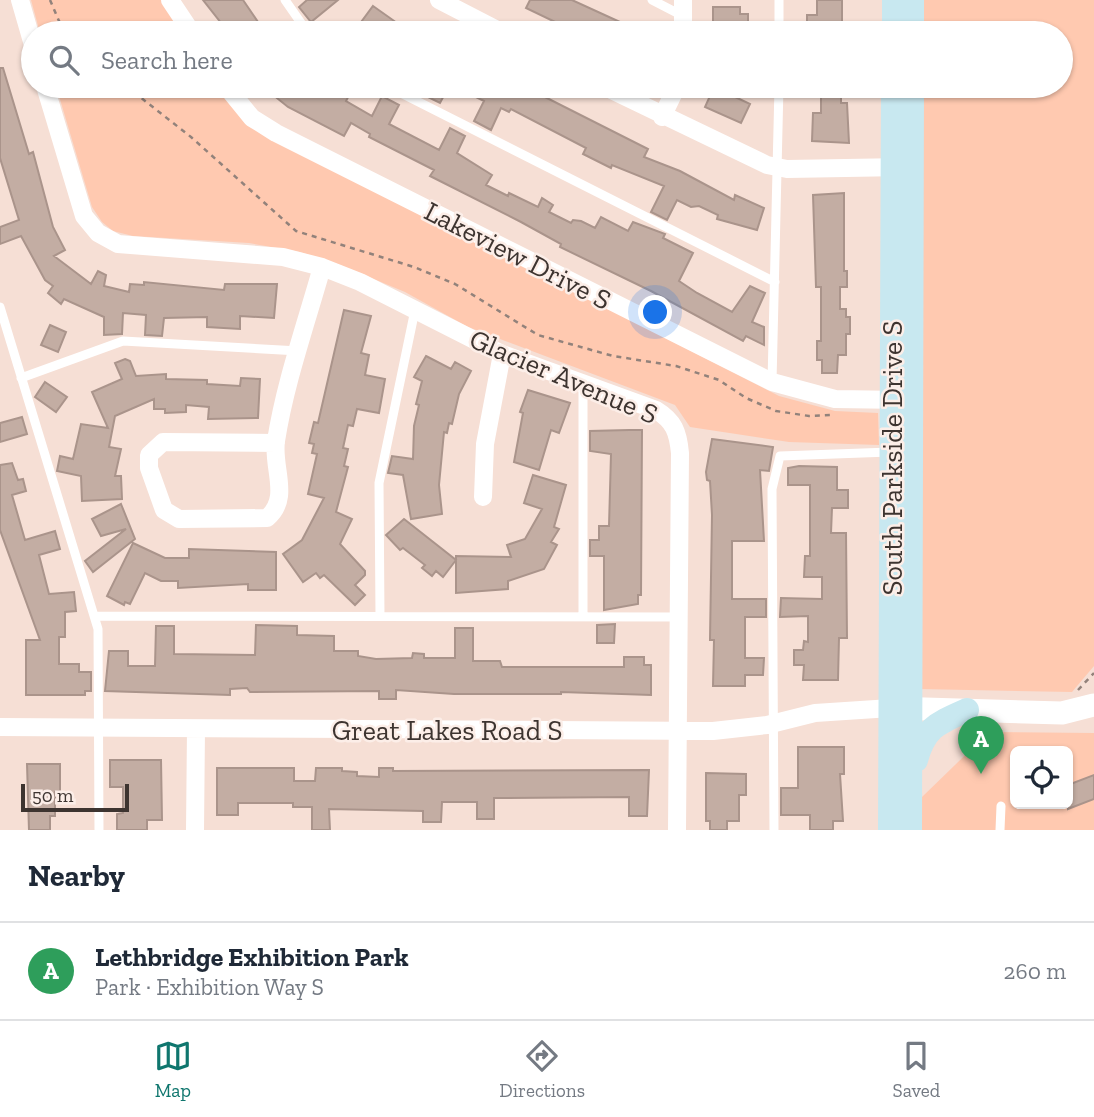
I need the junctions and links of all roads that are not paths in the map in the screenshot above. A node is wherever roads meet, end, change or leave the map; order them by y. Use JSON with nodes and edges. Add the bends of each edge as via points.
{"nodes":[{"id":1,"x":20,"y":0,"type":"edge"},
{"id":2,"x":170,"y":0,"type":"edge"},
{"id":3,"x":285,"y":0,"type":"edge"},
{"id":4,"x":439,"y":0,"type":"edge"},
{"id":5,"x":652,"y":0,"type":"edge"},
{"id":6,"x":779,"y":0,"type":"edge"},
{"id":7,"x":894,"y":0,"type":"edge"},
{"id":8,"x":912,"y":0,"type":"edge"},
{"id":9,"x":683,"y":16,"type":"edge"},
{"id":10,"x":26,"y":21,"type":"edge"},
{"id":11,"x":184,"y":21,"type":"edge"},
{"id":12,"x":300,"y":21,"type":"edge"},
{"id":13,"x":480,"y":21,"type":"edge"},
{"id":14,"x":779,"y":21,"type":"edge"},
{"id":15,"x":894,"y":21,"type":"edge"},
{"id":16,"x":912,"y":21,"type":"edge"},
{"id":17,"x":49,"y":98,"type":"edge"},
{"id":18,"x":236,"y":98,"type":"edge"},
{"id":19,"x":411,"y":98,"type":"edge"},
{"id":20,"x":626,"y":98,"type":"edge"},
{"id":21,"x":671,"y":98,"type":"edge"},
{"id":22,"x":779,"y":98,"type":"edge"},
{"id":23,"x":894,"y":98,"type":"edge"},
{"id":24,"x":911,"y":98,"type":"edge"},
{"id":25,"x":662,"y":117,"type":"junction"},
{"id":26,"x":779,"y":167,"type":"junction"},
{"id":27,"x":902,"y":167,"type":"junction"},
{"id":28,"x":321,"y":267,"type":"junction"},
{"id":29,"x":775,"y":282,"type":"junction"},
{"id":30,"x":0,"y":307,"type":"edge"},
{"id":31,"x":415,"y":310,"type":"junction"},
{"id":32,"x":299,"y":351,"type":"junction"},
{"id":33,"x":502,"y":354,"type":"junction"},
{"id":34,"x":21,"y":378,"type":"junction"},
{"id":35,"x":772,"y":382,"type":"junction"},
{"id":36,"x":583,"y":383,"type":"junction"},
{"id":37,"x":901,"y":400,"type":"junction"},
{"id":38,"x":276,"y":443,"type":"junction"},
{"id":39,"x":891,"y":452,"type":"junction"},
{"id":40,"x":483,"y":498,"type":"dead end"},
{"id":41,"x":94,"y":616,"type":"junction"},
{"id":42,"x":380,"y":616,"type":"junction"},
{"id":43,"x":583,"y":616,"type":"junction"},
{"id":44,"x":679,"y":617,"type":"junction"},
{"id":45,"x":1084,"y":700,"type":"edge"},
{"id":46,"x":901,"y":708,"type":"junction"},
{"id":47,"x":967,"y":710,"type":"junction"},
{"id":48,"x":774,"y":723,"type":"junction"},
{"id":49,"x":100,"y":726,"type":"junction"},
{"id":50,"x":0,"y":727,"type":"edge"},
{"id":51,"x":196,"y":729,"type":"junction"},
{"id":52,"x":678,"y":731,"type":"junction"},
{"id":53,"x":910,"y":781,"type":"junction"},
{"id":54,"x":1001,"y":806,"type":"dead end"},
{"id":55,"x":99,"y":830,"type":"edge"},
{"id":56,"x":195,"y":830,"type":"edge"},
{"id":57,"x":677,"y":830,"type":"edge"},
{"id":58,"x":774,"y":830,"type":"edge"},
{"id":59,"x":890,"y":830,"type":"edge"},
{"id":60,"x":910,"y":830,"type":"edge"},
{"id":61,"x":1000,"y":830,"type":"edge"}],
"edges":[{"from":1,"to":10,"type":"street"},
{"from":2,"to":11,"type":"street"},
{"from":3,"to":12,"type":"lane"},
{"from":4,"to":13,"type":"street"},
{"from":5,"to":9,"type":"lane"},
{"from":6,"to":14,"type":"lane"},
{"from":7,"to":15,"type":"main road"},
{"from":8,"to":16,"type":"main road"},
{"from":17,"to":28,"type":"street","name":"Glacier Avenue S","via":[[84,216],[98,233],[118,244],[283,257]]},
{"from":18,"to":35,"type":"street","name":"Lakeview Drive S","via":[[252,118],[276,133]]},
{"from":19,"to":29,"type":"lane"},
{"from":20,"to":25,"type":"street"},
{"from":21,"to":25,"type":"street"},
{"from":22,"to":26,"type":"lane"},
{"from":23,"to":27,"type":"main road","name":"South Parkside Drive S"},
{"from":24,"to":27,"type":"main road","name":"South Parkside Drive S"},
{"from":25,"to":26,"type":"street"},
{"from":26,"to":27,"type":"street"},
{"from":26,"to":29,"type":"lane"},
{"from":27,"to":37,"type":"main road","name":"South Parkside Drive S"},
{"from":28,"to":31,"type":"street","name":"Glacier Avenue S"},
{"from":28,"to":32,"type":"street"},
{"from":29,"to":35,"type":"lane"},
{"from":30,"to":34,"type":"lane"},
{"from":31,"to":33,"type":"street","name":"Glacier Avenue S"},
{"from":31,"to":42,"type":"lane","via":[[379,483]]},
{"from":32,"to":34,"type":"lane","via":[[123,341]]},
{"from":32,"to":38,"type":"street"},
{"from":33,"to":36,"type":"street","name":"Glacier Avenue S"},
{"from":33,"to":40,"type":"street","via":[[485,444]]},
{"from":34,"to":41,"type":"lane"},
{"from":35,"to":37,"type":"street","name":"Lakeview Drive S","via":[[813,396]]},
{"from":36,"to":43,"type":"lane"},
{"from":36,"to":44,"type":"street","name":"Glacier Avenue S","via":[[656,410],[669,418],[678,433]]},
{"from":37,"to":39,"type":"main road","name":"South Parkside Drive S"},
{"from":37,"to":46,"type":"main road","name":"South Parkside Drive S"},
{"from":38,"to":38,"type":"street","via":[[281,499],[267,517],[179,519],[164,510],[149,468],[149,456],[163,442]]},
{"from":39,"to":46,"type":"main road","name":"South Parkside Drive S"},
{"from":39,"to":48,"type":"lane","via":[[780,456],[772,489]]},
{"from":41,"to":42,"type":"lane"},
{"from":41,"to":49,"type":"lane"},
{"from":42,"to":43,"type":"lane"},
{"from":43,"to":44,"type":"lane"},
{"from":44,"to":52,"type":"street","name":"Glacier Avenue S"},
{"from":45,"to":47,"type":"street","via":[[1062,713]]},
{"from":46,"to":47,"type":"street"},
{"from":46,"to":48,"type":"street","name":"Great Lakes Road S","via":[[815,713]]},
{"from":46,"to":53,"type":"main road","name":"South Parkside Drive S"},
{"from":46,"to":59,"type":"main road","name":"South Parkside Drive S"},
{"from":47,"to":53,"type":"main road","via":[[926,733]]},
{"from":48,"to":52,"type":"street","name":"Great Lakes Road S","via":[[739,730]]},
{"from":48,"to":58,"type":"lane"},
{"from":49,"to":50,"type":"street","name":"Great Lakes Road S"},
{"from":49,"to":51,"type":"street","name":"Great Lakes Road S"},
{"from":49,"to":55,"type":"lane"},
{"from":51,"to":52,"type":"street","name":"Great Lakes Road S"},
{"from":51,"to":56,"type":"street"},
{"from":52,"to":57,"type":"street","name":"Glacier Avenue S"},
{"from":53,"to":60,"type":"main road","name":"South Parkside Drive S"},
{"from":54,"to":61,"type":"lane"}]}
